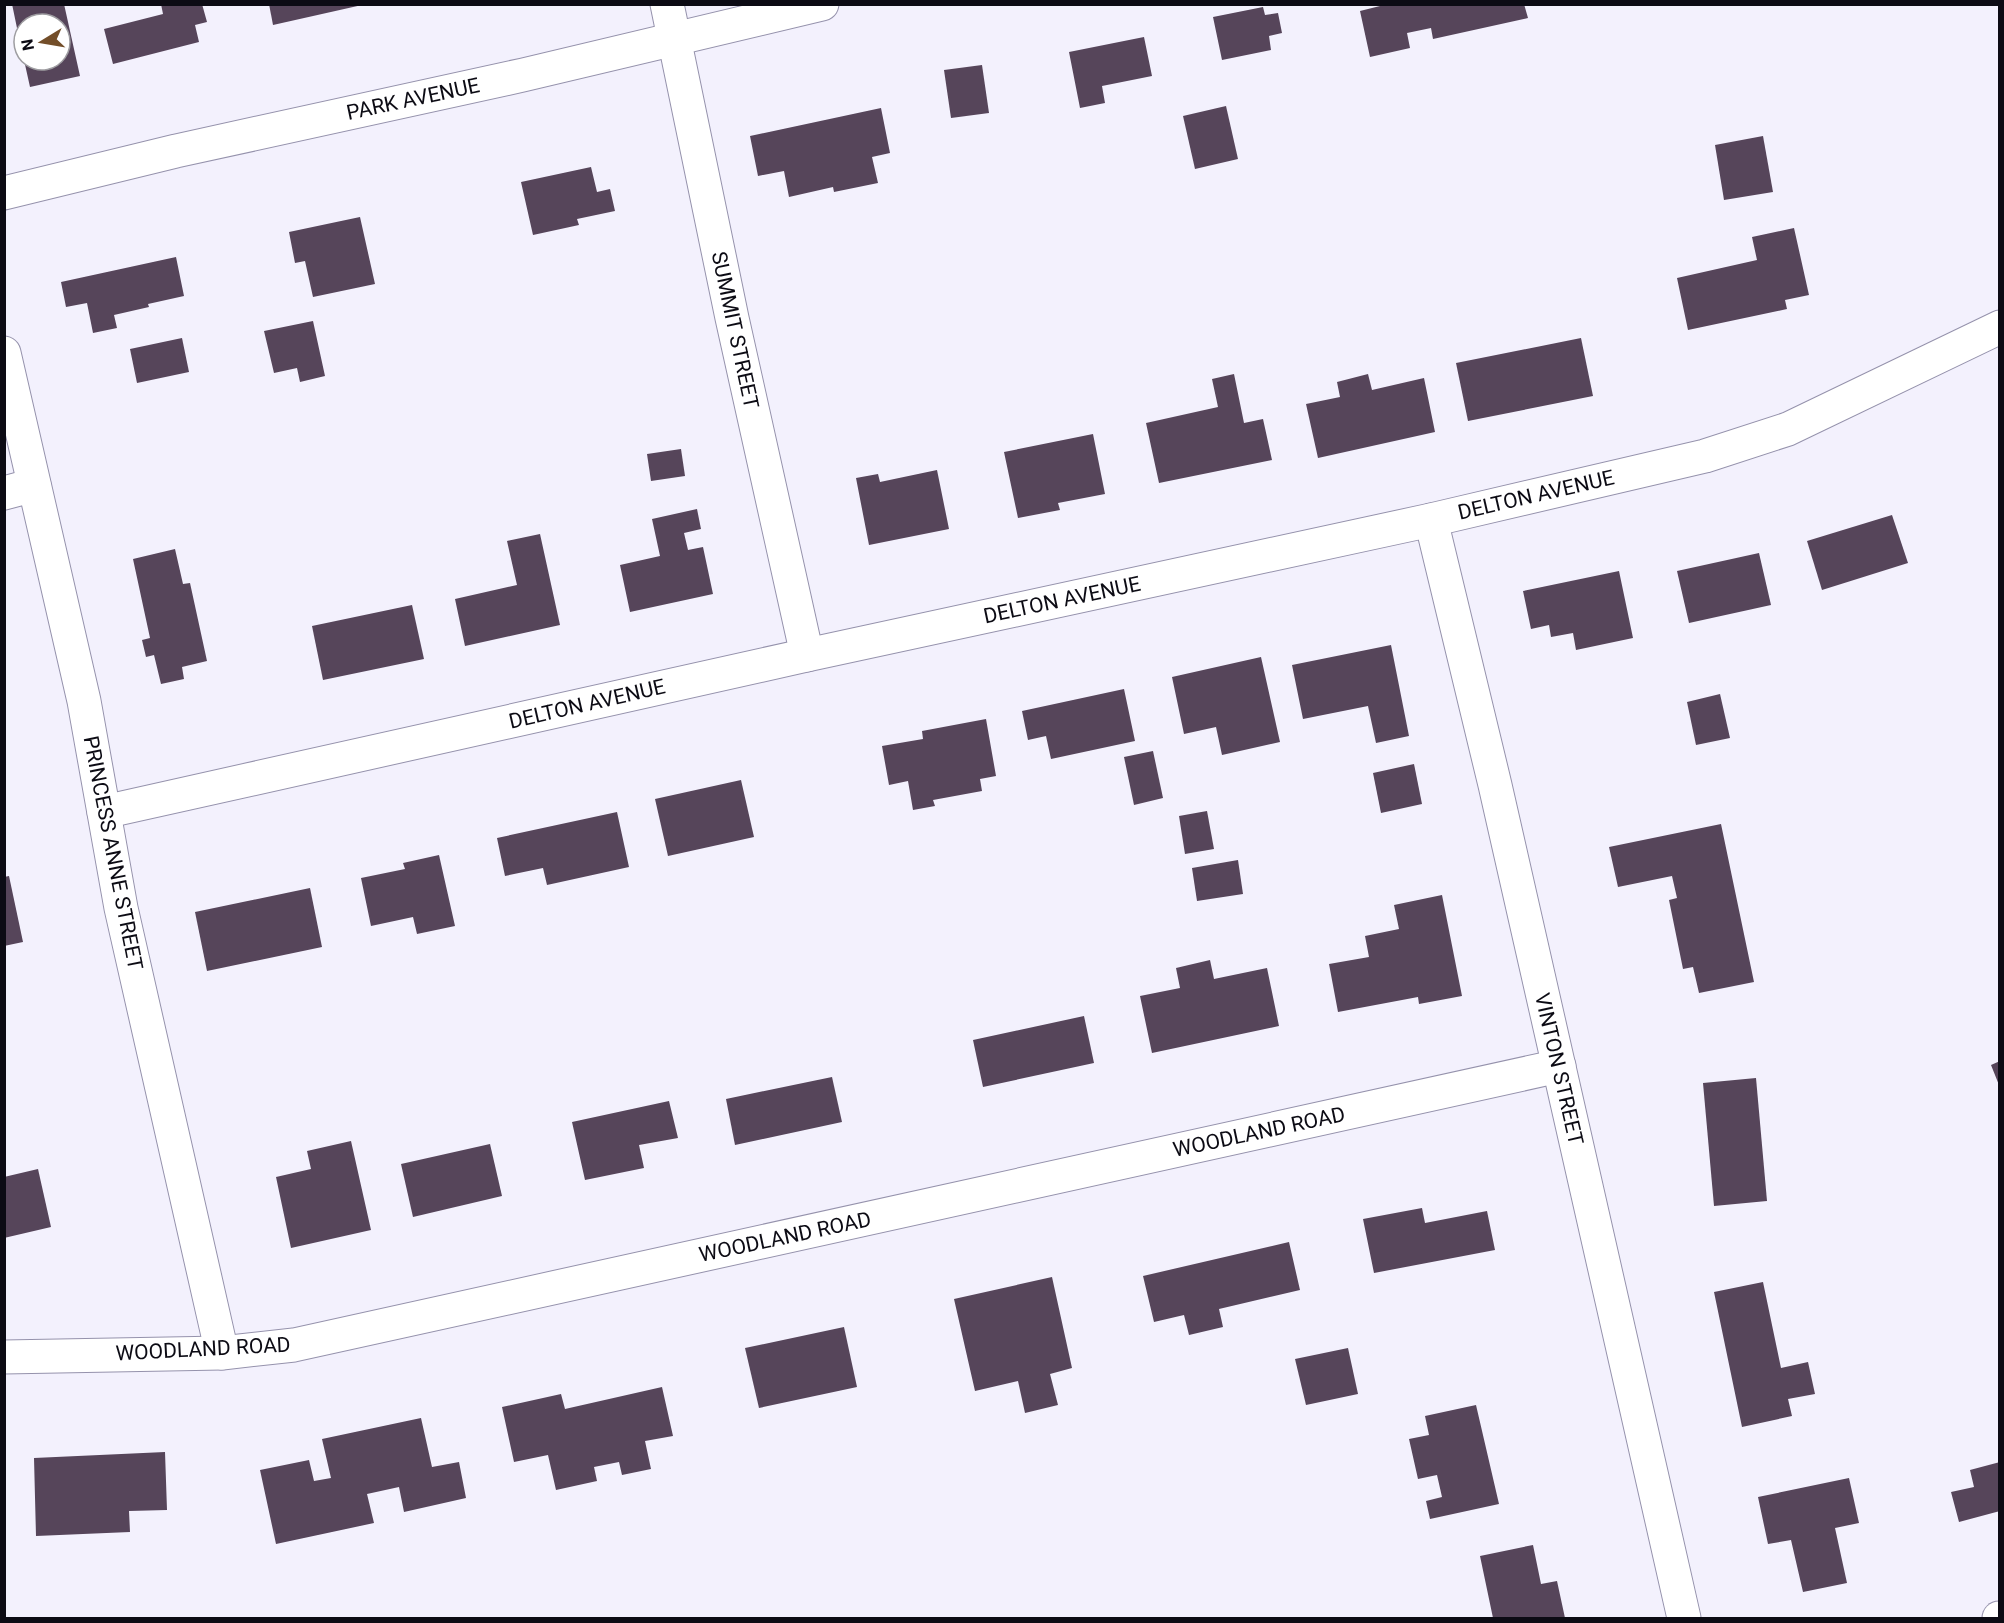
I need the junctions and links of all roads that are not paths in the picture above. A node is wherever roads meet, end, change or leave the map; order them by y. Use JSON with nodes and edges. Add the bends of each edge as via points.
{"nodes":[{"id":1,"x":667,"y":4,"type":"edge"},
{"id":2,"x":822,"y":4,"type":"edge"},
{"id":3,"x":674,"y":39,"type":"junction"},
{"id":4,"x":4,"y":194,"type":"edge"},
{"id":5,"x":2000,"y":327,"type":"edge"},
{"id":6,"x":4,"y":353,"type":"edge"},
{"id":7,"x":19,"y":489,"type":"edge"},
{"id":8,"x":1431,"y":520,"type":"junction"},
{"id":9,"x":807,"y":655,"type":"junction"},
{"id":10,"x":104,"y":812,"type":"junction"},
{"id":11,"x":1558,"y":1066,"type":"junction"},
{"id":12,"x":222,"y":1353,"type":"junction"},
{"id":13,"x":4,"y":1357,"type":"edge"},
{"id":14,"x":1684,"y":1618,"type":"edge"}],
"edges":[{"from":1,"to":3,"type":"street","name":"SUMMIT STREET"},
{"from":2,"to":3,"type":"street","name":"PARK AVENUE"},
{"from":3,"to":4,"type":"street","name":"PARK AVENUE","via":[[176,151]]},
{"from":3,"to":9,"type":"street","name":"SUMMIT STREET"},
{"from":5,"to":8,"type":"street","name":"DELTON AVENUE","via":[[1788,429],[1705,456]]},
{"from":6,"to":7,"type":"street","name":"PRINCESS ANNE STREET"},
{"from":7,"to":10,"type":"street","name":"PRINCESS ANNE STREET","via":[[84,701]]},
{"from":8,"to":9,"type":"street","name":"DELTON AVENUE"},
{"from":8,"to":11,"type":"street","name":"VINTON STREET"},
{"from":9,"to":10,"type":"street","name":"DELTON AVENUE"},
{"from":10,"to":12,"type":"street","name":"PRINCESS ANNE STREET","via":[[121,908]]},
{"from":11,"to":12,"type":"street","name":"WOODLAND ROAD","via":[[294,1345]]},
{"from":11,"to":14,"type":"street","name":"VINTON STREET"},
{"from":12,"to":13,"type":"street","name":"WOODLAND ROAD"}]}
